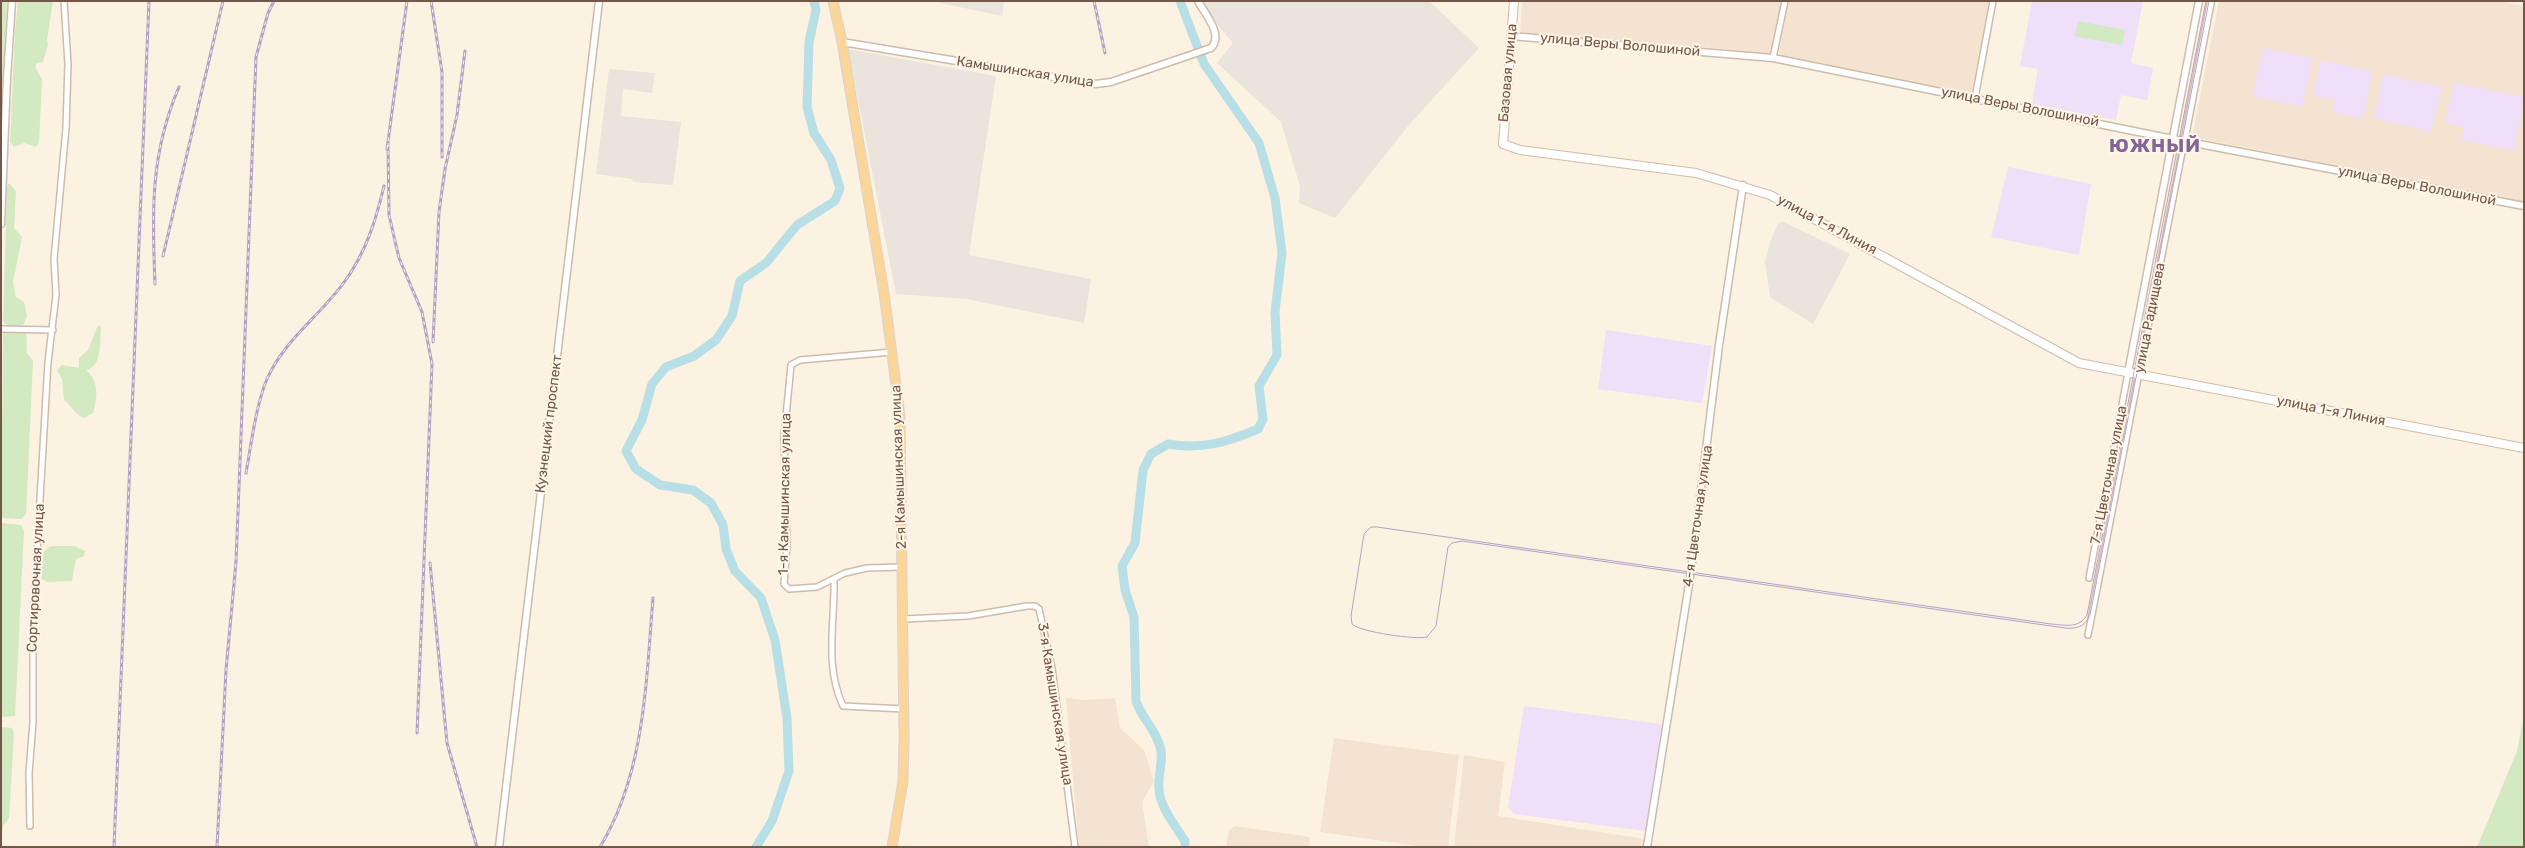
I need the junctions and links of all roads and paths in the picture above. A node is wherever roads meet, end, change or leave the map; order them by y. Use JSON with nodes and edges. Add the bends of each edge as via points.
{"nodes":[{"id":1,"x":12,"y":1,"type":"edge"},
{"id":2,"x":64,"y":1,"type":"edge"},
{"id":3,"x":600,"y":1,"type":"edge"},
{"id":4,"x":833,"y":1,"type":"edge"},
{"id":5,"x":1198,"y":1,"type":"edge"},
{"id":6,"x":1514,"y":1,"type":"edge"},
{"id":7,"x":1785,"y":1,"type":"edge"},
{"id":8,"x":1993,"y":1,"type":"edge"},
{"id":9,"x":2199,"y":1,"type":"edge"},
{"id":10,"x":2211,"y":1,"type":"edge"},
{"id":11,"x":1512,"y":36,"type":"junction"},
{"id":12,"x":842,"y":42,"type":"junction"},
{"id":13,"x":1773,"y":58,"type":"junction"},
{"id":14,"x":1976,"y":98,"type":"junction"},
{"id":15,"x":2173,"y":139,"type":"junction"},
{"id":16,"x":2184,"y":142,"type":"junction"},
{"id":17,"x":1503,"y":144,"type":"joint"},
{"id":18,"x":1743,"y":185,"type":"junction"},
{"id":19,"x":2524,"y":206,"type":"edge"},
{"id":20,"x":1,"y":224,"type":"edge"},
{"id":21,"x":1,"y":329,"type":"edge"},
{"id":22,"x":53,"y":330,"type":"junction"},
{"id":23,"x":893,"y":352,"type":"junction"},
{"id":24,"x":2128,"y":372,"type":"junction"},
{"id":25,"x":2139,"y":374,"type":"junction"},
{"id":26,"x":2524,"y":448,"type":"edge"},
{"id":27,"x":901,"y":567,"type":"junction"},
{"id":28,"x":2088,"y":578,"type":"dead end"},
{"id":29,"x":834,"y":580,"type":"junction"},
{"id":30,"x":904,"y":618,"type":"junction"},
{"id":31,"x":2088,"y":635,"type":"dead end"},
{"id":32,"x":904,"y":709,"type":"junction"},
{"id":33,"x":30,"y":826,"type":"dead end"},
{"id":34,"x":499,"y":847,"type":"edge"},
{"id":35,"x":892,"y":847,"type":"edge"},
{"id":36,"x":1074,"y":847,"type":"edge"},
{"id":37,"x":1647,"y":847,"type":"edge"}],
"edges":[{"from":1,"to":20,"type":"street"},
{"from":2,"to":22,"type":"street","name":"Сортировочная улица","via":[[68,64],[66,128],[54,259],[56,295]]},
{"from":3,"to":34,"type":"street","name":"Кузнецкий проспект"},
{"from":4,"to":12,"type":"main road","name":"2-я Камышинская улица"},
{"from":5,"to":12,"type":"street","name":"Камышинская улица","via":[[1216,34],[1216,42],[1207,51],[1096,84]]},
{"from":6,"to":11,"type":"main road","name":"Базовая улица"},
{"from":7,"to":13,"type":"street"},
{"from":8,"to":14,"type":"street"},
{"from":9,"to":15,"type":"street","name":"улица Радищева"},
{"from":10,"to":16,"type":"street","name":"улица Радищева"},
{"from":11,"to":13,"type":"street","name":"улица Веры Волошиной"},
{"from":11,"to":17,"type":"main road","name":"Базовая улица"},
{"from":12,"to":23,"type":"main road","name":"2-я Камышинская улица"},
{"from":13,"to":14,"type":"street","name":"улица Веры Волошиной"},
{"from":14,"to":15,"type":"street","name":"улица Веры Волошиной"},
{"from":15,"to":16,"type":"street","name":"улица Веры Волошиной"},
{"from":15,"to":24,"type":"street","name":"улица Радищева"},
{"from":16,"to":19,"type":"street","name":"улица Веры Волошиной"},
{"from":16,"to":25,"type":"street","name":"улица Радищева"},
{"from":17,"to":18,"type":"main road","name":"улица 1-я Линия","via":[[1520,150],[1696,173]]},
{"from":18,"to":24,"type":"main road","name":"улица 1-я Линия","via":[[1801,210],[2079,363]]},
{"from":18,"to":37,"type":"street","name":"4-я Цветочная улица","via":[[1719,344],[1690,578]]},
{"from":21,"to":22,"type":"street"},
{"from":22,"to":33,"type":"street","name":"Сортировочная улица","via":[[48,362],[33,619],[33,722],[28,773]]},
{"from":23,"to":27,"type":"main road","name":"2-я Камышинская улица","via":[[900,416]]},
{"from":23,"to":29,"type":"street","name":"1-я Камышинская улица","via":[[800,360],[791,365],[784,436],[787,543],[784,584],[797,590]]},
{"from":24,"to":25,"type":"main road","name":"улица 1-я Линия"},
{"from":24,"to":28,"type":"street","name":"7-я Цветочная улица"},
{"from":25,"to":26,"type":"main road","name":"улица 1-я Линия"},
{"from":25,"to":31,"type":"street","name":"улица Радищева"},
{"from":27,"to":29,"type":"street","name":"1-я Камышинская улица","via":[[868,568],[844,573]]},
{"from":27,"to":30,"type":"main road","name":"2-я Камышинская улица"},
{"from":29,"to":32,"type":"street","via":[[831,656],[835,684],[843,706]]},
{"from":30,"to":32,"type":"main road","name":"2-я Камышинская улица"},
{"from":30,"to":36,"type":"street","name":"3-я Камышинская улица","via":[[968,616],[1027,606],[1039,609],[1052,668]]},
{"from":32,"to":35,"type":"main road","name":"2-я Камышинская улица","via":[[903,782]]}]}
